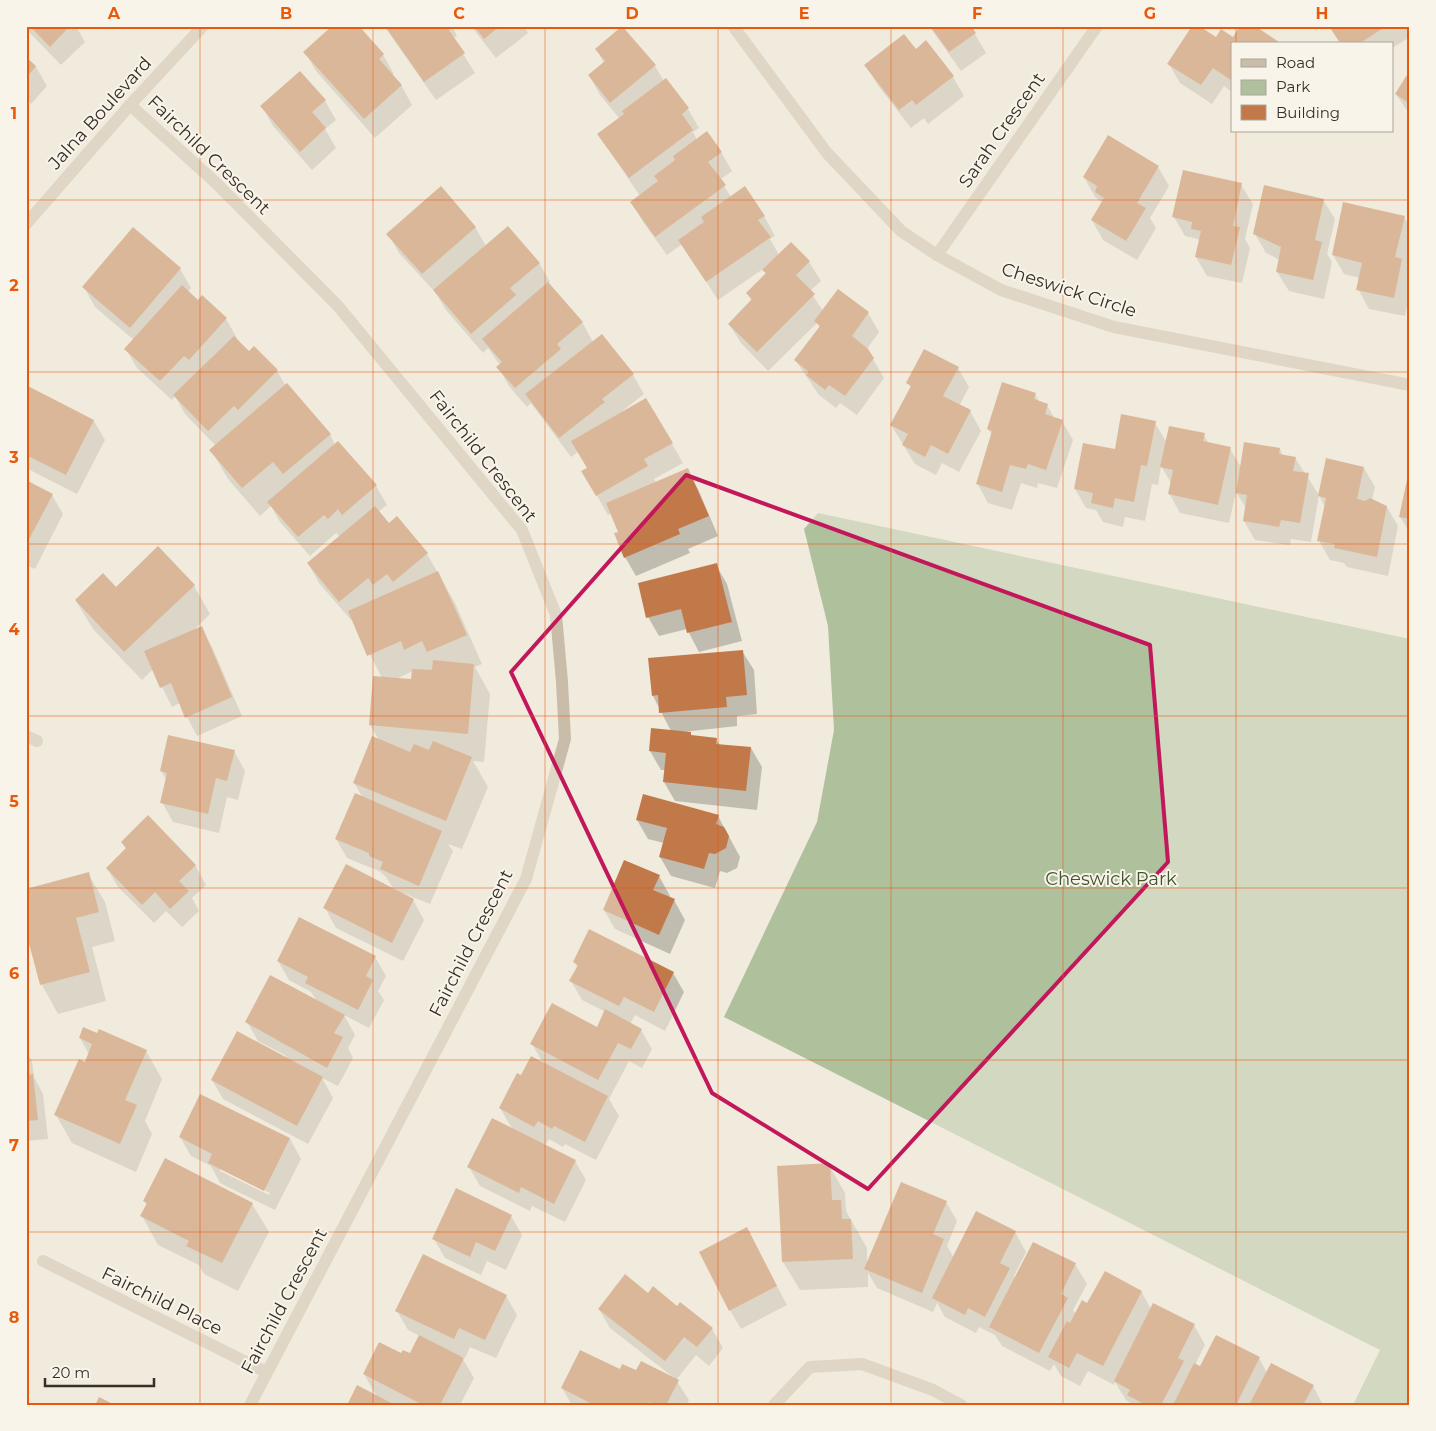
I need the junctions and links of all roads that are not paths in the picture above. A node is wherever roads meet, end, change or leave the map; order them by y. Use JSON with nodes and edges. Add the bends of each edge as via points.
{"nodes":[{"id":1,"x":203,"y":26,"type":"edge"},
{"id":2,"x":733,"y":26,"type":"edge"},
{"id":3,"x":1097,"y":26,"type":"edge"},
{"id":4,"x":130,"y":104,"type":"junction"},
{"id":5,"x":26,"y":224,"type":"edge"},
{"id":6,"x":936,"y":255,"type":"junction"},
{"id":7,"x":1410,"y":385,"type":"edge"},
{"id":8,"x":43,"y":1261,"type":"dead end"},
{"id":9,"x":266,"y":1372,"type":"junction"},
{"id":10,"x":250,"y":1405,"type":"edge"},
{"id":11,"x":774,"y":1405,"type":"edge"},
{"id":12,"x":961,"y":1405,"type":"edge"}],
"edges":[{"from":1,"to":4,"type":"street","name":"Jalna Boulevard"},
{"from":2,"to":6,"type":"street","name":"Cheswick Circle","via":[[827,153],[901,231]]},
{"from":3,"to":6,"type":"street","name":"Sarah Crescent"},
{"from":4,"to":5,"type":"street","name":"Jalna Boulevard"},
{"from":4,"to":9,"type":"street","name":"Fairchild Crescent","via":[[215,182],[338,306],[522,530],[556,615],[565,739],[526,879]]},
{"from":6,"to":7,"type":"street","name":"Cheswick Circle","via":[[1001,290],[1114,327]]},
{"from":8,"to":9,"type":"street","name":"Fairchild Place"},
{"from":9,"to":10,"type":"street","name":"Fairchild Crescent"},
{"from":11,"to":12,"type":"street","via":[[810,1367],[862,1364],[933,1390]]}]}
